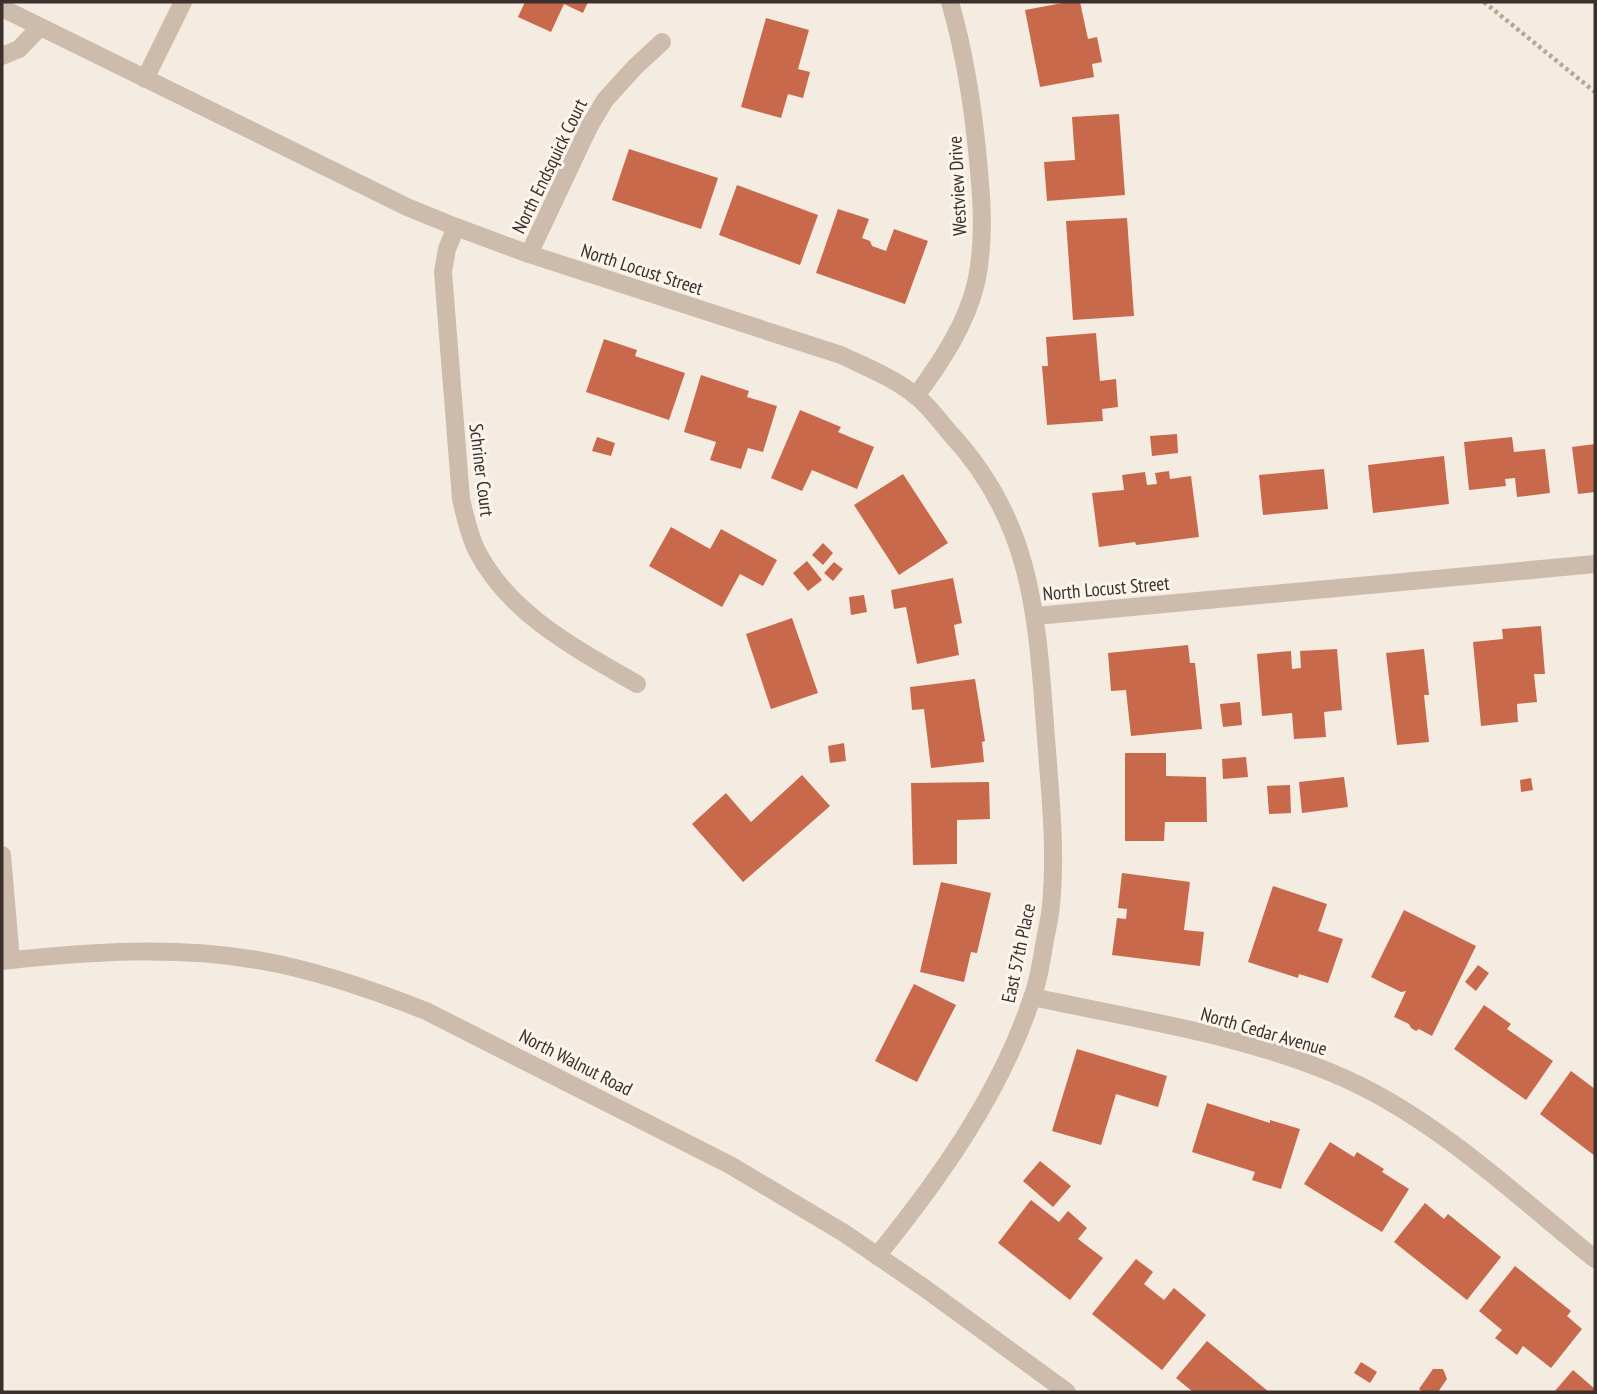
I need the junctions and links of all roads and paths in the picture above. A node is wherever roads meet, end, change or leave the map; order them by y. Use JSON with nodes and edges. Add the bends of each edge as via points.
{"nodes":[{"id":1,"x":183,"y":2,"type":"edge"},
{"id":2,"x":950,"y":2,"type":"edge"},
{"id":3,"x":1484,"y":2,"type":"edge"},
{"id":4,"x":2,"y":8,"type":"edge"},
{"id":5,"x":40,"y":27,"type":"junction"},
{"id":6,"x":662,"y":42,"type":"dead end"},
{"id":7,"x":2,"y":56,"type":"edge"},
{"id":8,"x":145,"y":79,"type":"junction"},
{"id":9,"x":1595,"y":92,"type":"edge"},
{"id":10,"x":456,"y":227,"type":"junction"},
{"id":11,"x":529,"y":254,"type":"junction"},
{"id":12,"x":916,"y":396,"type":"junction"},
{"id":13,"x":1595,"y":564,"type":"edge"},
{"id":14,"x":1036,"y":616,"type":"junction"},
{"id":15,"x":637,"y":684,"type":"dead end"},
{"id":16,"x":2,"y":855,"type":"edge"},
{"id":17,"x":7,"y":960,"type":"edge"},
{"id":18,"x":1033,"y":997,"type":"junction"},
{"id":19,"x":877,"y":1256,"type":"junction"},
{"id":20,"x":1595,"y":1259,"type":"edge"},
{"id":21,"x":1067,"y":1392,"type":"edge"}],
"edges":[{"from":1,"to":8,"type":"street"},
{"from":2,"to":12,"type":"street","name":"Westview Drive","via":[[972,104],[982,230],[967,309],[938,366]]},
{"from":3,"to":9,"type":"path"},
{"from":4,"to":5,"type":"street"},
{"from":5,"to":7,"type":"street","via":[[19,49]]},
{"from":5,"to":8,"type":"street"},
{"from":6,"to":11,"type":"street","name":"North Endsquick Court","via":[[606,100],[589,127]]},
{"from":8,"to":10,"type":"street"},
{"from":10,"to":11,"type":"street","name":"North Endsquick Court"},
{"from":10,"to":15,"type":"street","name":"Schriner Court","via":[[443,272],[461,499],[470,533],[494,577],[517,603],[557,638]]},
{"from":11,"to":12,"type":"street","name":"North Locust Street","via":[[841,355]]},
{"from":12,"to":14,"type":"street","name":"North Locust Street","via":[[970,454],[995,491],[1024,563]]},
{"from":13,"to":14,"type":"street","name":"North Locust Street"},
{"from":14,"to":18,"type":"street","name":"East 57th Place","via":[[1054,839],[1051,906]]},
{"from":16,"to":17,"type":"street"},
{"from":17,"to":19,"type":"street","name":"North Walnut Road","via":[[107,951],[181,952],[261,961],[379,992],[426,1011],[730,1165]]},
{"from":18,"to":19,"type":"street","name":"East 57th Place","via":[[978,1116]]},
{"from":18,"to":20,"type":"street","name":"North Cedar Avenue","via":[[1225,1039],[1293,1057],[1347,1079],[1400,1107],[1454,1146]]},
{"from":19,"to":21,"type":"street","name":"North Walnut Road"}]}
